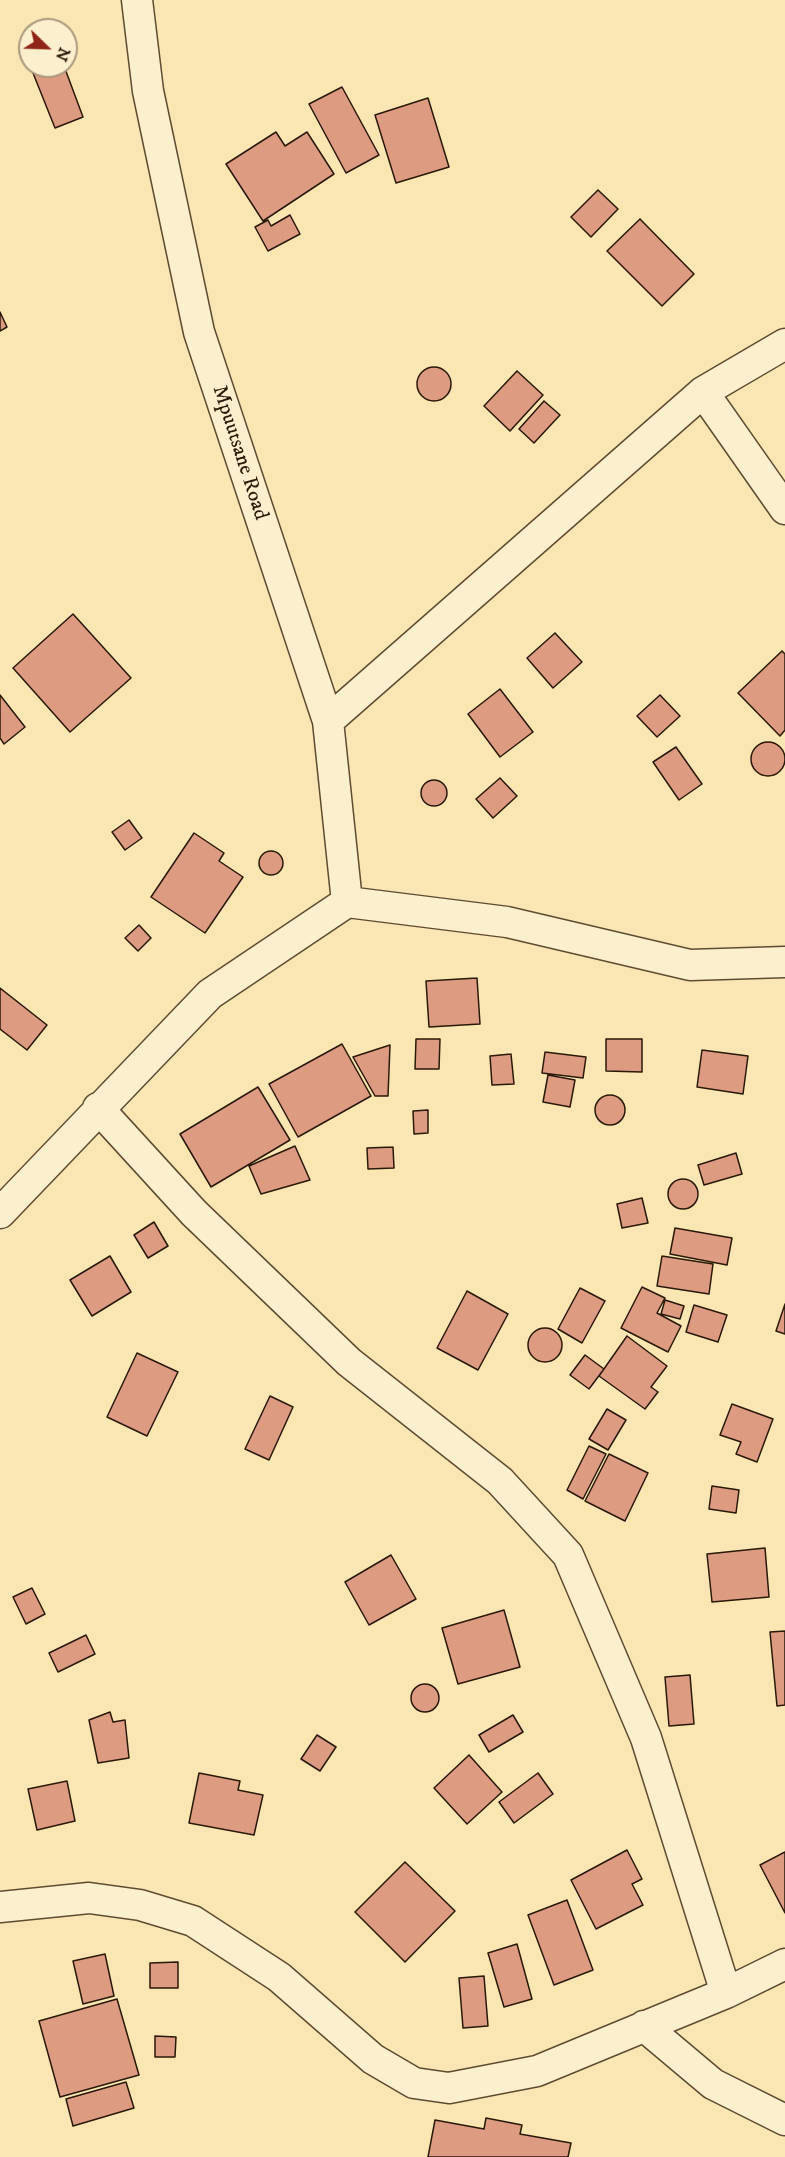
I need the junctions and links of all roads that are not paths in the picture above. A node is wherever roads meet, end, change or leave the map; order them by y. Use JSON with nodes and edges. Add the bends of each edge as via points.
{"nodes":[{"id":1,"x":136,"y":0,"type":"edge"},
{"id":2,"x":785,"y":344,"type":"edge"},
{"id":3,"x":703,"y":392,"type":"junction"},
{"id":4,"x":785,"y":509,"type":"edge"},
{"id":5,"x":328,"y":721,"type":"junction"},
{"id":6,"x":347,"y":902,"type":"junction"},
{"id":7,"x":785,"y":962,"type":"edge"},
{"id":8,"x":98,"y":1108,"type":"junction"},
{"id":9,"x":0,"y":1213,"type":"edge"},
{"id":10,"x":0,"y":1907,"type":"edge"},
{"id":11,"x":785,"y":1964,"type":"edge"},
{"id":12,"x":726,"y":1992,"type":"junction"},
{"id":13,"x":644,"y":2026,"type":"junction"},
{"id":14,"x":785,"y":2120,"type":"edge"}],
"edges":[{"from":1,"to":5,"type":"street","name":"Mpuutsane Road","via":[[148,91],[199,332]]},
{"from":2,"to":3,"type":"street"},
{"from":3,"to":4,"type":"street"},
{"from":3,"to":5,"type":"street"},
{"from":5,"to":6,"type":"street","name":"Mpuutsane Road"},
{"from":6,"to":7,"type":"street","via":[[507,922],[690,964]]},
{"from":6,"to":8,"type":"street","via":[[210,994]]},
{"from":8,"to":9,"type":"street"},
{"from":8,"to":12,"type":"street","via":[[194,1213],[349,1362],[500,1480],[568,1555],[646,1738]]},
{"from":10,"to":13,"type":"street","via":[[89,1898],[140,1905],[193,1921],[279,1977],[373,2058],[414,2083],[449,2088],[537,2071]]},
{"from":11,"to":12,"type":"street"},
{"from":12,"to":13,"type":"street"},
{"from":13,"to":14,"type":"street","via":[[713,2084]]}]}
